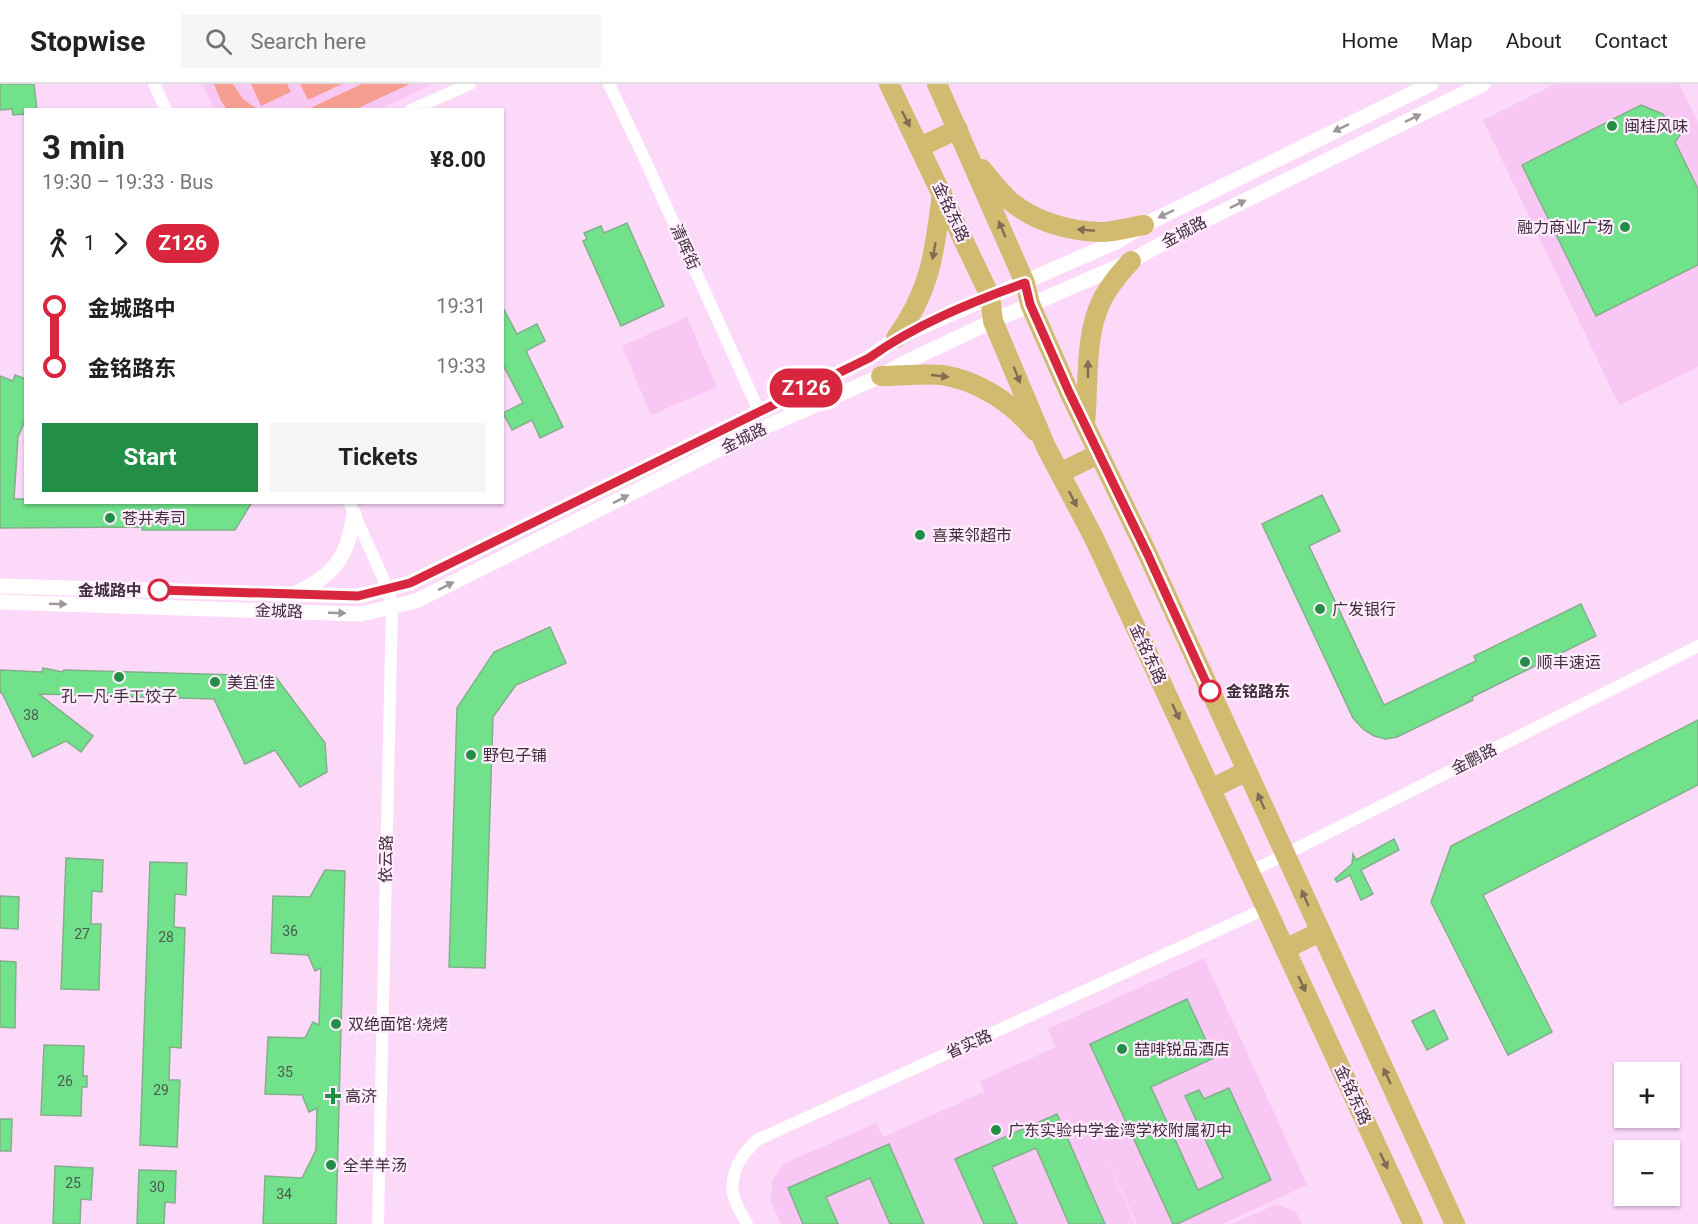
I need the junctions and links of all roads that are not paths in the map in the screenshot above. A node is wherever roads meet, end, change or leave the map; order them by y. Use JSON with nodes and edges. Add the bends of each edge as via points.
{"nodes":[{"id":1,"x":154,"y":84,"type":"edge"},
{"id":2,"x":470,"y":84,"type":"edge"},
{"id":3,"x":609,"y":84,"type":"edge"},
{"id":4,"x":889,"y":84,"type":"edge"},
{"id":5,"x":937,"y":84,"type":"edge"},
{"id":6,"x":1431,"y":84,"type":"edge"},
{"id":7,"x":1483,"y":84,"type":"edge"},
{"id":8,"x":165,"y":108,"type":"edge"},
{"id":9,"x":416,"y":108,"type":"edge"},
{"id":10,"x":958,"y":129,"type":"junction"},
{"id":11,"x":920,"y":147,"type":"junction"},
{"id":12,"x":970,"y":155,"type":"junction"},
{"id":13,"x":942,"y":193,"type":"junction"},
{"id":14,"x":1144,"y":225,"type":"junction"},
{"id":15,"x":1131,"y":261,"type":"junction"},
{"id":16,"x":1025,"y":283,"type":"junction"},
{"id":17,"x":990,"y":296,"type":"junction"},
{"id":18,"x":1030,"y":304,"type":"junction"},
{"id":19,"x":993,"y":321,"type":"junction"},
{"id":20,"x":896,"y":338,"type":"junction"},
{"id":21,"x":881,"y":376,"type":"junction"},
{"id":22,"x":759,"y":411,"type":"junction"},
{"id":23,"x":1085,"y":427,"type":"junction"},
{"id":24,"x":1046,"y":447,"type":"junction"},
{"id":25,"x":1098,"y":454,"type":"junction"},
{"id":26,"x":1060,"y":473,"type":"junction"},
{"id":27,"x":352,"y":508,"type":"edge"},
{"id":28,"x":0,"y":586,"type":"edge"},
{"id":29,"x":388,"y":589,"type":"junction"},
{"id":30,"x":295,"y":593,"type":"junction"},
{"id":31,"x":0,"y":602,"type":"edge"},
{"id":32,"x":392,"y":606,"type":"junction"},
{"id":33,"x":1698,"y":646,"type":"edge"},
{"id":34,"x":1247,"y":771,"type":"junction"},
{"id":35,"x":1211,"y":789,"type":"junction"},
{"id":36,"x":1285,"y":855,"type":"junction"},
{"id":37,"x":1250,"y":872,"type":"junction"},
{"id":38,"x":1267,"y":908,"type":"junction"},
{"id":39,"x":1320,"y":932,"type":"junction"},
{"id":40,"x":1286,"y":948,"type":"junction"},
{"id":41,"x":378,"y":1224,"type":"edge"},
{"id":42,"x":747,"y":1224,"type":"edge"},
{"id":43,"x":1413,"y":1224,"type":"edge"},
{"id":44,"x":1455,"y":1224,"type":"edge"}],
"edges":[{"from":1,"to":8,"type":"street"},
{"from":2,"to":9,"type":"street"},
{"from":3,"to":22,"type":"street","name":"清晖街"},
{"from":4,"to":11,"type":"main road","name":"金铭东路","one_way":true},
{"from":5,"to":10,"type":"main road"},
{"from":6,"to":14,"type":"street","name":"金城路","one_way":true},
{"from":15,"to":7,"type":"street","name":"金城路","one_way":true,"via":[[1197,224]]},
{"from":10,"to":11,"type":"main road"},
{"from":10,"to":12,"type":"main road"},
{"from":11,"to":13,"type":"main road","name":"金铭东路"},
{"from":14,"to":12,"type":"main road","one_way":true,"via":[[1104,232],[1045,222],[1009,200]]},
{"from":16,"to":12,"type":"main road","one_way":true},
{"from":13,"to":17,"type":"main road","name":"金铭东路"},
{"from":13,"to":20,"type":"main road","one_way":true,"via":[[927,281],[919,302]]},
{"from":14,"to":16,"type":"street","name":"金城路","via":[[1116,242]]},
{"from":15,"to":18,"type":"street","name":"金城路"},
{"from":23,"to":15,"type":"main road","one_way":true,"via":[[1093,323],[1101,301]]},
{"from":16,"to":17,"type":"street","name":"金城路"},
{"from":16,"to":18,"type":"main road"},
{"from":17,"to":19,"type":"main road","name":"金铭东路"},
{"from":17,"to":20,"type":"street","name":"金城路"},
{"from":18,"to":19,"type":"street","name":"金城路"},
{"from":18,"to":23,"type":"main road"},
{"from":19,"to":21,"type":"street","name":"金城路"},
{"from":19,"to":24,"type":"main road","name":"金铭东路","one_way":true},
{"from":20,"to":22,"type":"street","name":"金城路","via":[[869,358]]},
{"from":21,"to":24,"type":"main road","one_way":true,"via":[[941,375],[965,381],[1012,408]]},
{"from":32,"to":21,"type":"street","name":"金城路","one_way":true,"via":[[416,601],[747,436]]},
{"from":22,"to":29,"type":"street","name":"金城路","via":[[423,577]]},
{"from":23,"to":25,"type":"main road"},
{"from":24,"to":26,"type":"main road","name":"金铭东路"},
{"from":25,"to":26,"type":"main road"},
{"from":25,"to":34,"type":"main road"},
{"from":26,"to":35,"type":"main road","name":"金铭东路","one_way":true},
{"from":27,"to":29,"type":"street","name":"依云路"},
{"from":27,"to":30,"type":"street","via":[[351,538],[340,560],[330,573]]},
{"from":28,"to":30,"type":"street","name":"金城路"},
{"from":29,"to":30,"type":"street","name":"金城路","via":[[358,596]]},
{"from":29,"to":32,"type":"street","name":"依云路"},
{"from":31,"to":32,"type":"street","name":"金城路","one_way":true,"via":[[361,614]]},
{"from":32,"to":41,"type":"street","name":"依云路"},
{"from":33,"to":36,"type":"street","name":"金鹏路"},
{"from":34,"to":35,"type":"main road"},
{"from":36,"to":34,"type":"main road","one_way":true},
{"from":35,"to":37,"type":"main road","name":"金铭东路"},
{"from":36,"to":37,"type":"street","name":"金鹏路"},
{"from":39,"to":36,"type":"main road","one_way":true},
{"from":37,"to":38,"type":"main road","name":"金铭东路"},
{"from":38,"to":40,"type":"main road","name":"金铭东路"},
{"from":38,"to":42,"type":"street","name":"省实路","via":[[757,1140],[741,1155],[734,1174],[733,1194]]},
{"from":39,"to":40,"type":"main road"},
{"from":44,"to":39,"type":"main road","one_way":true},
{"from":40,"to":43,"type":"main road","name":"金铭东路","one_way":true}]}
